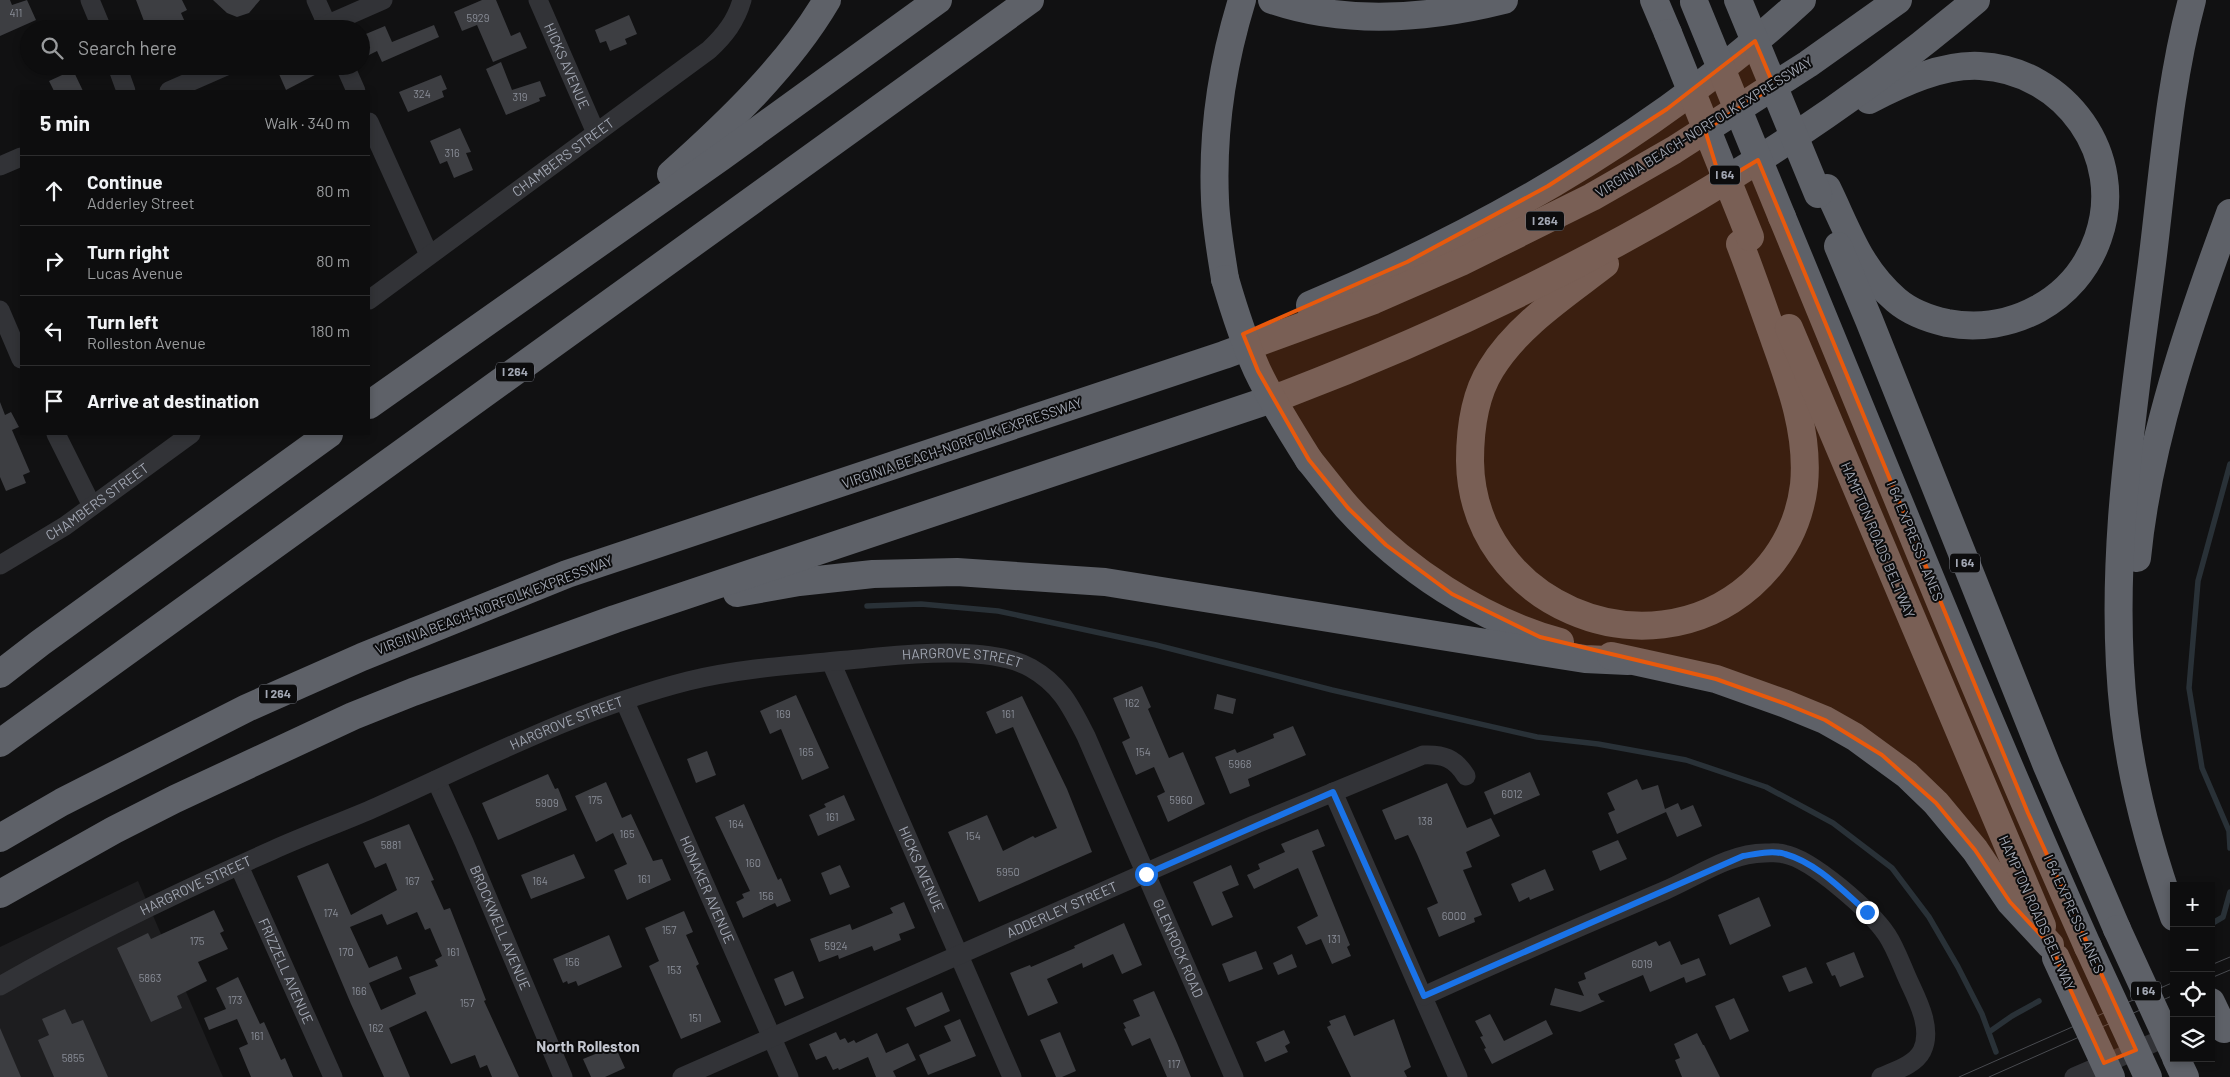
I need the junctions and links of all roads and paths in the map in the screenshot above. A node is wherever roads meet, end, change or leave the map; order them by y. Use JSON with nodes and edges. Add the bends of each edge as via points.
{"nodes":[{"id":1,"x":90,"y":0,"type":"edge"},
{"id":2,"x":316,"y":0,"type":"edge"},
{"id":3,"x":383,"y":0,"type":"edge"},
{"id":4,"x":538,"y":0,"type":"edge"},
{"id":5,"x":742,"y":0,"type":"edge"},
{"id":6,"x":827,"y":0,"type":"edge"},
{"id":7,"x":938,"y":0,"type":"edge"},
{"id":8,"x":1030,"y":0,"type":"edge"},
{"id":9,"x":1242,"y":0,"type":"edge"},
{"id":10,"x":1272,"y":0,"type":"edge"},
{"id":11,"x":1504,"y":0,"type":"edge"},
{"id":12,"x":1654,"y":0,"type":"edge"},
{"id":13,"x":1738,"y":0,"type":"edge"},
{"id":14,"x":1802,"y":0,"type":"edge"},
{"id":15,"x":1898,"y":0,"type":"edge"},
{"id":16,"x":1976,"y":0,"type":"edge"},
{"id":17,"x":2192,"y":0,"type":"edge"},
{"id":18,"x":1694,"y":1,"type":"edge"},
{"id":19,"x":98,"y":20,"type":"edge"},
{"id":20,"x":322,"y":20,"type":"edge"},
{"id":21,"x":339,"y":20,"type":"edge"},
{"id":22,"x":120,"y":75,"type":"edge"},
{"id":23,"x":205,"y":75,"type":"edge"},
{"id":24,"x":349,"y":75,"type":"edge"},
{"id":25,"x":126,"y":90,"type":"edge"},
{"id":26,"x":171,"y":90,"type":"edge"},
{"id":27,"x":356,"y":90,"type":"edge"},
{"id":28,"x":370,"y":124,"type":"edge"},
{"id":29,"x":596,"y":133,"type":"junction"},
{"id":30,"x":1775,"y":150,"type":"junction"},
{"id":31,"x":20,"y":157,"type":"edge"},
{"id":32,"x":0,"y":166,"type":"edge"},
{"id":33,"x":1822,"y":191,"type":"junction"},
{"id":34,"x":1678,"y":209,"type":"junction"},
{"id":35,"x":2230,"y":213,"type":"edge"},
{"id":36,"x":1745,"y":240,"type":"junction"},
{"id":37,"x":429,"y":255,"type":"junction"},
{"id":38,"x":576,"y":258,"type":"junction"},
{"id":39,"x":370,"y":299,"type":"edge"},
{"id":40,"x":0,"y":310,"type":"edge"},
{"id":41,"x":20,"y":357,"type":"edge"},
{"id":42,"x":1160,"y":376,"type":"junction"},
{"id":43,"x":370,"y":404,"type":"edge"},
{"id":44,"x":56,"y":435,"type":"edge"},
{"id":45,"x":190,"y":435,"type":"edge"},
{"id":46,"x":328,"y":435,"type":"edge"},
{"id":47,"x":92,"y":506,"type":"junction"},
{"id":48,"x":0,"y":565,"type":"edge"},
{"id":49,"x":615,"y":619,"type":"junction"},
{"id":50,"x":1628,"y":661,"type":"junction"},
{"id":51,"x":831,"y":662,"type":"junction"},
{"id":52,"x":0,"y":674,"type":"edge"},
{"id":53,"x":625,"y":702,"type":"junction"},
{"id":54,"x":0,"y":743,"type":"edge"},
{"id":55,"x":2130,"y":756,"type":"junction"},
{"id":56,"x":1466,"y":776,"type":"dead end"},
{"id":57,"x":436,"y":780,"type":"junction"},
{"id":58,"x":1110,"y":791,"type":"joint"},
{"id":59,"x":1333,"y":792,"type":"junction"},
{"id":60,"x":0,"y":838,"type":"edge"},
{"id":61,"x":239,"y":866,"type":"junction"},
{"id":62,"x":1146,"y":874,"type":"junction"},
{"id":63,"x":0,"y":894,"type":"edge"},
{"id":64,"x":2170,"y":905,"type":"edge"},
{"id":65,"x":2053,"y":951,"type":"junction"},
{"id":66,"x":958,"y":955,"type":"junction"},
{"id":67,"x":0,"y":986,"type":"edge"},
{"id":68,"x":1424,"y":996,"type":"junction"},
{"id":69,"x":2215,"y":1009,"type":"edge"},
{"id":70,"x":2224,"y":1025,"type":"edge"},
{"id":71,"x":771,"y":1036,"type":"junction"},
{"id":72,"x":2170,"y":1036,"type":"edge"},
{"id":73,"x":2170,"y":1044,"type":"edge"},
{"id":74,"x":2178,"y":1062,"type":"edge"},
{"id":75,"x":333,"y":1077,"type":"edge"},
{"id":76,"x":563,"y":1077,"type":"edge"},
{"id":77,"x":682,"y":1077,"type":"edge"},
{"id":78,"x":789,"y":1077,"type":"edge"},
{"id":79,"x":1012,"y":1077,"type":"edge"},
{"id":80,"x":1234,"y":1077,"type":"edge"},
{"id":81,"x":1458,"y":1077,"type":"edge"},
{"id":82,"x":1881,"y":1077,"type":"edge"},
{"id":83,"x":2074,"y":1077,"type":"edge"},
{"id":84,"x":2111,"y":1077,"type":"edge"},
{"id":85,"x":2148,"y":1077,"type":"edge"},
{"id":86,"x":2185,"y":1077,"type":"edge"}],
"edges":[{"from":1,"to":19,"type":"street"},
{"from":2,"to":20,"type":"street"},
{"from":3,"to":21,"type":"street"},
{"from":4,"to":29,"type":"street","name":"HICKS AVENUE"},
{"from":5,"to":29,"type":"street","name":"CHAMBERS STREET","via":[[729,28],[709,50]]},
{"from":6,"to":38,"type":"highway","via":[[766,81],[697,151]]},
{"from":7,"to":38,"type":"highway"},
{"from":8,"to":54,"type":"highway","number":"I 264"},
{"from":9,"to":50,"type":"highway","bridge":true,"via":[[1224,74],[1215,153],[1215,202],[1225,280],[1258,371],[1279,412],[1309,460],[1348,508],[1386,546],[1414,568],[1452,594],[1540,637]]},
{"from":10,"to":11,"type":"highway","via":[[1321,13],[1382,18],[1448,12]]},
{"from":12,"to":36,"type":"highway","bridge":true,"via":[[1700,114]]},
{"from":13,"to":33,"type":"highway","bridge":true},
{"from":14,"to":42,"type":"highway","via":[[1729,63],[1675,103],[1548,186],[1407,262],[1255,328]]},
{"from":15,"to":42,"type":"highway","name":"VIRGINIA BEACH-NORFOLK EXPRESSWAY","number":"I 264","via":[[1808,64],[1682,144],[1575,206],[1374,300]]},
{"from":16,"to":30,"type":"highway","via":[[1909,56]]},
{"from":17,"to":55,"type":"highway","via":[[2167,134],[2123,499],[2118,614]]},
{"from":18,"to":85,"type":"highway","name":"I 64 EXPRESS LANES","bridge":true,"via":[[2028,813]]},
{"from":22,"to":25,"type":"street"},
{"from":23,"to":26,"type":"street"},
{"from":24,"to":27,"type":"street"},
{"from":28,"to":37,"type":"street"},
{"from":29,"to":37,"type":"street","name":"CHAMBERS STREET"},
{"from":30,"to":33,"type":"highway","via":[[1911,80],[1959,67],[2003,68],[2046,85],[2081,121],[2101,164],[2104,216],[2086,264],[2054,299],[2015,320],[1974,326],[1932,319],[1898,301],[1878,283],[1856,253]]},
{"from":30,"to":34,"type":"highway"},
{"from":31,"to":32,"type":"street"},
{"from":33,"to":73,"type":"highway","number":"I 64","bridge":true,"via":[[2047,766]]},
{"from":34,"to":36,"type":"highway","via":[[1520,332],[1490,371],[1479,394],[1472,422],[1470,472],[1483,520],[1494,544],[1527,584],[1568,611],[1624,625],[1682,622],[1705,614],[1726,605],[1766,571],[1793,530],[1804,483],[1801,425]]},
{"from":34,"to":49,"type":"highway","via":[[1537,286],[1366,363],[1275,398]]},
{"from":35,"to":55,"type":"highway","via":[[2169,400],[2139,531],[2132,609]]},
{"from":36,"to":65,"type":"highway","name":"HAMPTON ROADS BELTWAY"},
{"from":37,"to":39,"type":"street","name":"CHAMBERS STREET"},
{"from":38,"to":43,"type":"highway"},
{"from":40,"to":41,"type":"street"},
{"from":42,"to":60,"type":"highway","name":"VIRGINIA BEACH-NORFOLK EXPRESSWAY","number":"I 264","via":[[558,578],[362,657],[247,708],[62,802]]},
{"from":44,"to":47,"type":"street"},
{"from":45,"to":47,"type":"street","name":"CHAMBERS STREET"},
{"from":46,"to":52,"type":"highway"},
{"from":47,"to":48,"type":"street","name":"CHAMBERS STREET","via":[[66,526]]},
{"from":49,"to":50,"type":"highway","via":[[799,582],[873,574],[957,572],[1105,582],[1585,659]]},
{"from":49,"to":63,"type":"highway","via":[[498,659],[353,716],[175,799]]},
{"from":50,"to":65,"type":"highway","via":[[1716,679],[1786,704],[1825,720],[1882,755],[1936,803],[1975,850],[2010,902]]},
{"from":51,"to":53,"type":"street","name":"HARGROVE STREET","via":[[735,672],[689,681]]},
{"from":51,"to":58,"type":"street","name":"HARGROVE STREET","via":[[943,654],[989,656],[1029,667],[1050,680],[1064,695]]},
{"from":51,"to":66,"type":"street","name":"HICKS AVENUE"},
{"from":53,"to":57,"type":"street","name":"HARGROVE STREET","via":[[573,720]]},
{"from":53,"to":71,"type":"street","name":"HONAKER AVENUE"},
{"from":55,"to":64,"type":"highway","via":[[2146,833]]},
{"from":56,"to":59,"type":"street","name":"ADDERLEY STREET","via":[[1452,759],[1438,754],[1423,755]]},
{"from":57,"to":61,"type":"street","name":"HARGROVE STREET"},
{"from":57,"to":76,"type":"street","name":"BROCKWELL AVENUE"},
{"from":58,"to":62,"type":"street","name":"GLENROCK ROAD"},
{"from":59,"to":62,"type":"street","name":"ADDERLEY STREET"},
{"from":59,"to":68,"type":"street"},
{"from":61,"to":67,"type":"street","name":"HARGROVE STREET","via":[[137,913]]},
{"from":61,"to":75,"type":"street","name":"FRIZZELL AVENUE"},
{"from":62,"to":66,"type":"street","name":"ADDERLEY STREET"},
{"from":62,"to":80,"type":"street","name":"GLENROCK ROAD"},
{"from":65,"to":84,"type":"highway","name":"HAMPTON ROADS BELTWAY","bridge":true},
{"from":66,"to":71,"type":"street","name":"ADDERLEY STREET"},
{"from":66,"to":79,"type":"street","name":"HICKS AVENUE"},
{"from":68,"to":81,"type":"street"},
{"from":68,"to":82,"type":"street","via":[[1723,863],[1743,856],[1784,854],[1826,876],[1867,912],[1887,935],[1919,1004],[1925,1042],[1921,1053],[1914,1061]]},
{"from":69,"to":70,"type":"highway","bridge":true},
{"from":71,"to":77,"type":"street","name":"ADDERLEY STREET"},
{"from":71,"to":78,"type":"street","name":"HONAKER AVENUE"},
{"from":72,"to":83,"type":"street"},
{"from":74,"to":86,"type":"highway"}]}
